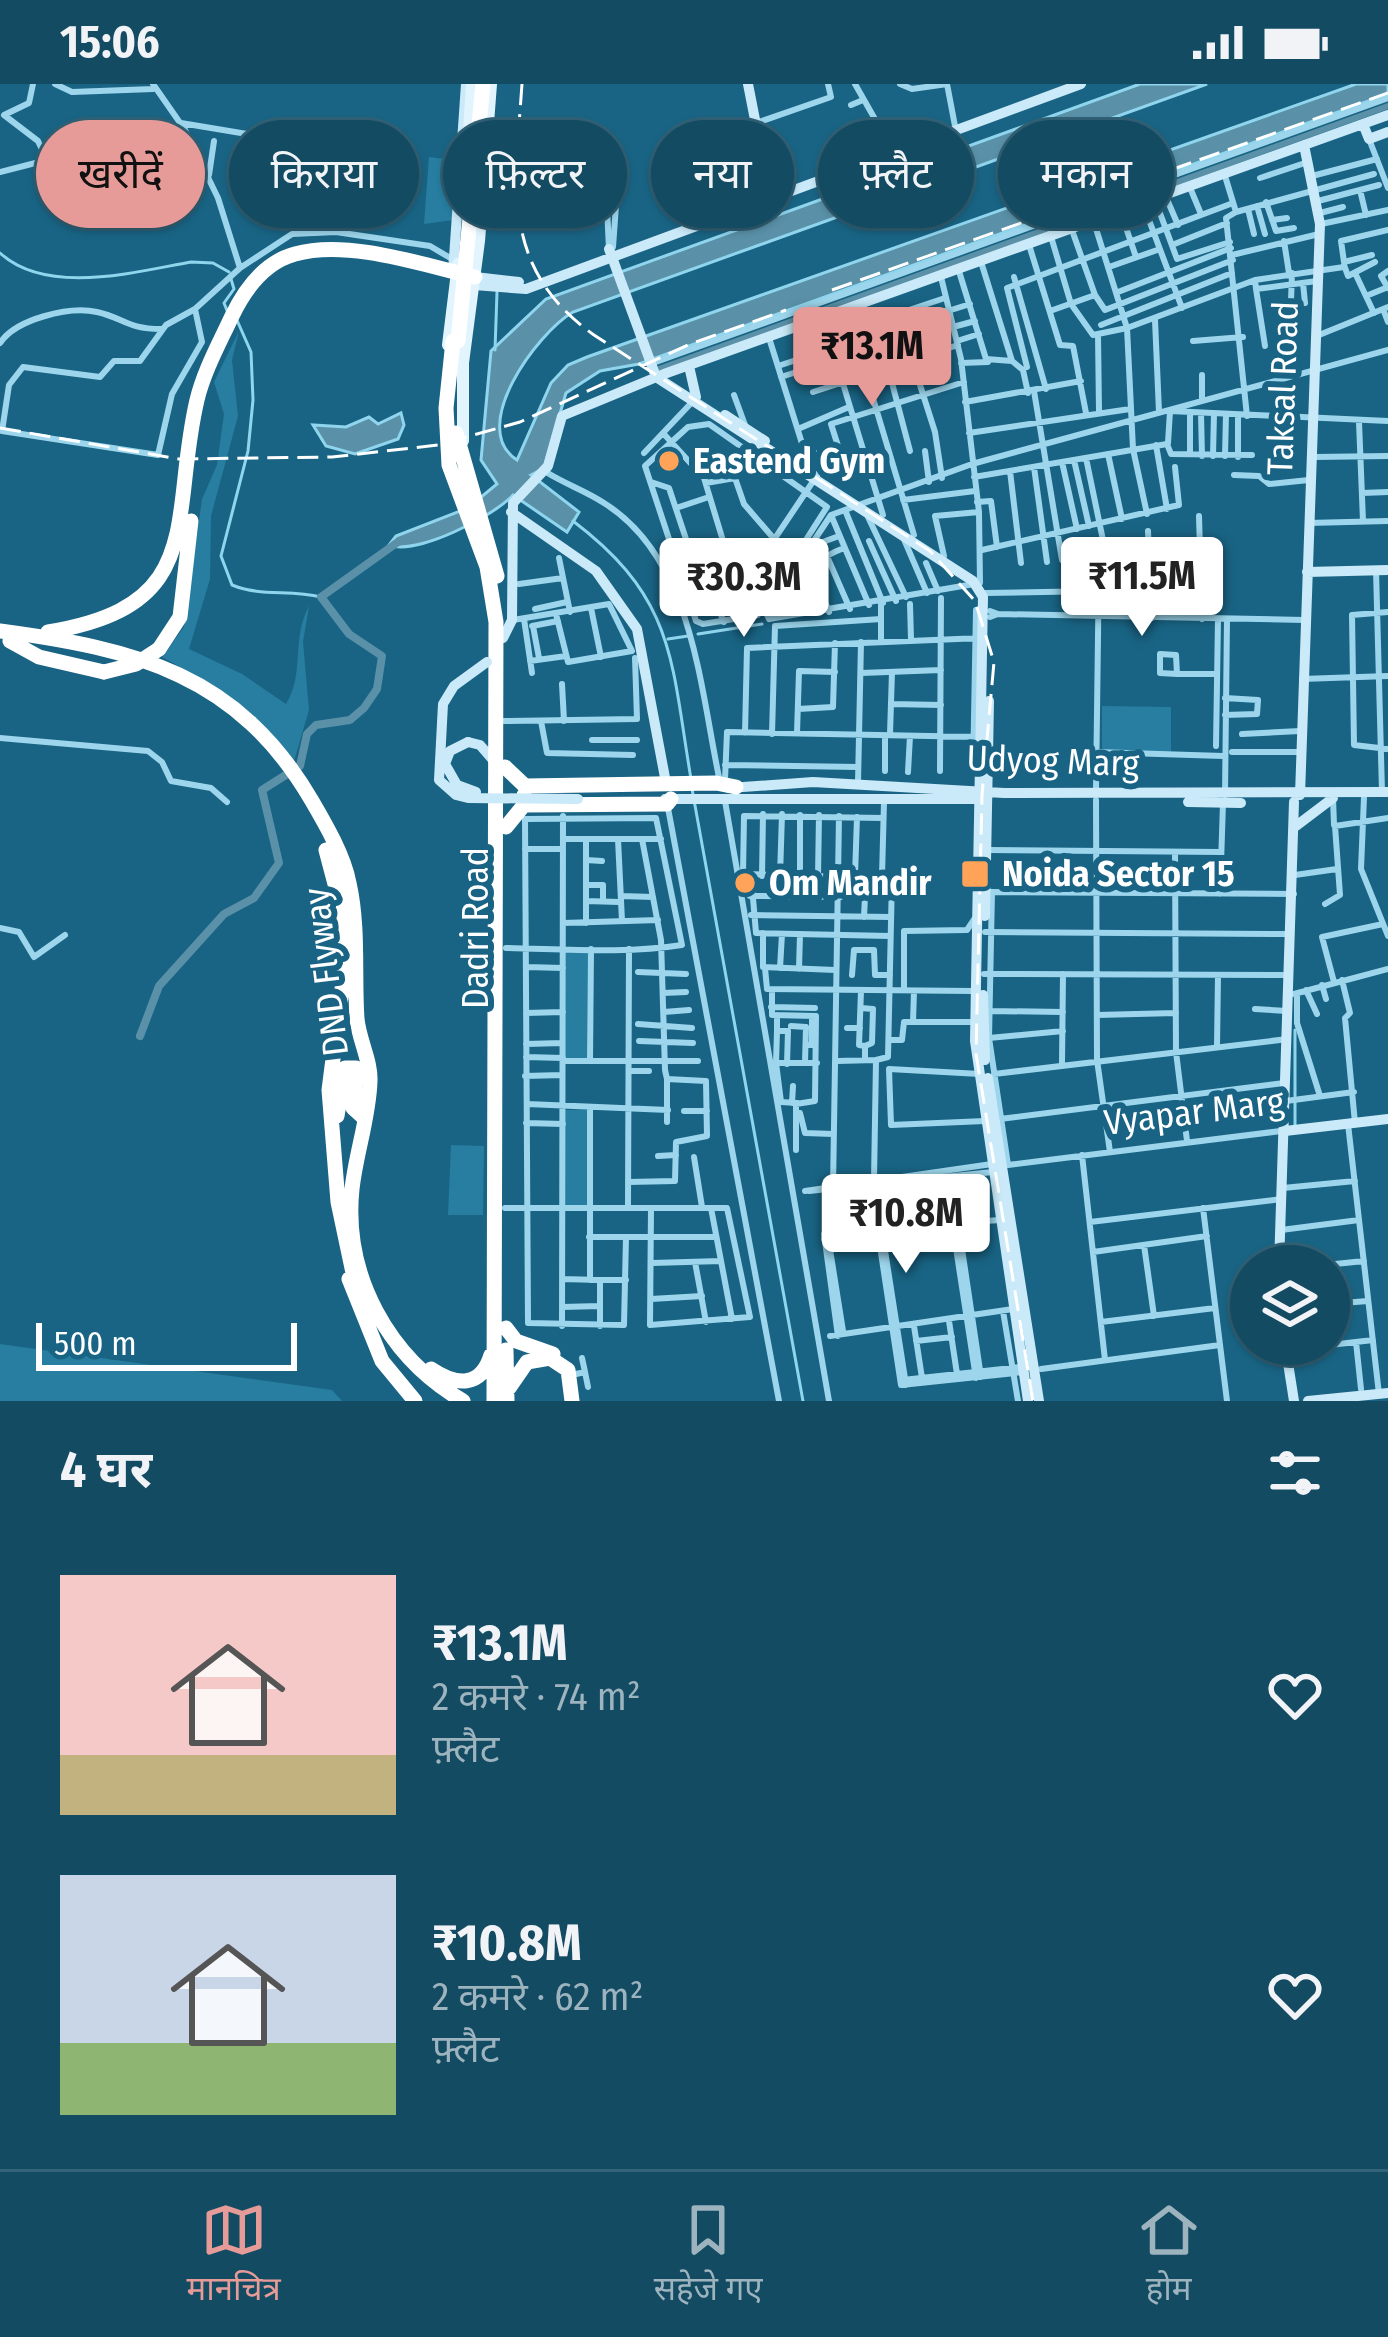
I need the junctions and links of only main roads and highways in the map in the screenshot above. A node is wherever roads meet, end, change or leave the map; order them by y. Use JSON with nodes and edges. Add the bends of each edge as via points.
{"nodes":[{"id":1,"x":475,"y":85,"type":"edge"},
{"id":2,"x":462,"y":275,"type":"junction"},
{"id":3,"x":452,"y":315,"type":"junction"},
{"id":4,"x":470,"y":316,"type":"junction"},
{"id":5,"x":230,"y":327,"type":"junction"},
{"id":6,"x":456,"y":464,"type":"junction"},
{"id":7,"x":507,"y":632,"type":"junction"},
{"id":8,"x":6,"y":636,"type":"edge"},
{"id":9,"x":501,"y":771,"type":"junction"},
{"id":10,"x":291,"y":775,"type":"junction"},
{"id":11,"x":524,"y":786,"type":"junction"},
{"id":12,"x":723,"y":790,"type":"road end"},
{"id":13,"x":672,"y":793,"type":"junction"},
{"id":14,"x":524,"y":805,"type":"junction"},
{"id":15,"x":503,"y":817,"type":"junction"},
{"id":16,"x":363,"y":1117,"type":"junction"},
{"id":17,"x":334,"y":1118,"type":"junction"},
{"id":18,"x":347,"y":1262,"type":"junction"},
{"id":19,"x":364,"y":1282,"type":"junction"},
{"id":20,"x":497,"y":1304,"type":"junction"},
{"id":21,"x":506,"y":1328,"type":"junction"},
{"id":22,"x":501,"y":1366,"type":"junction"},
{"id":23,"x":581,"y":1382,"type":"edge"},
{"id":24,"x":416,"y":1401,"type":"edge"},
{"id":25,"x":445,"y":1401,"type":"edge"},
{"id":26,"x":463,"y":1401,"type":"edge"},
{"id":27,"x":502,"y":1401,"type":"edge"}],
"edges":[{"from":1,"to":2,"type":"main road"},
{"from":1,"to":2,"type":"main road","via":[[482,214]]},
{"from":1,"to":6,"type":"highway","name":"Dadri Road","bridge":true,"via":[[453,392]]},
{"from":2,"to":3,"type":"main road"},
{"from":2,"to":4,"type":"main road"},
{"from":2,"to":5,"type":"highway","via":[[297,262],[268,276]]},
{"from":3,"to":4,"type":"main road","via":[[461,308]]},
{"from":3,"to":6,"type":"main road","via":[[439,426]]},
{"from":4,"to":6,"type":"main road"},
{"from":5,"to":8,"type":"highway","via":[[196,404],[172,559],[112,616]]},
{"from":5,"to":8,"type":"highway","bridge":true,"via":[[203,405],[183,603],[159,649],[104,672],[39,656]]},
{"from":6,"to":7,"type":"highway","name":"Dadri Road"},
{"from":7,"to":9,"type":"highway","name":"Dadri Road"},
{"from":7,"to":9,"type":"highway","name":"Dadri Road"},
{"from":8,"to":10,"type":"highway","name":"DND Flyway","via":[[164,674],[230,715]]},
{"from":9,"to":11,"type":"highway"},
{"from":9,"to":15,"type":"highway","name":"Dadri Road"},
{"from":10,"to":16,"type":"highway","name":"DND Flyway","via":[[320,814],[351,891],[357,1023],[370,1079]]},
{"from":10,"to":17,"type":"highway","name":"DND Flyway","via":[[329,857],[344,918],[329,1090]]},
{"from":11,"to":13,"type":"highway"},
{"from":11,"to":14,"type":"highway"},
{"from":12,"to":13,"type":"highway"},
{"from":13,"to":14,"type":"highway"},
{"from":14,"to":15,"type":"highway"},
{"from":15,"to":20,"type":"highway","name":"Dadri Road"},
{"from":15,"to":21,"type":"highway","name":"Dadri Road"},
{"from":16,"to":17,"type":"highway","via":[[353,1108],[356,1068],[345,1068]]},
{"from":16,"to":19,"type":"highway","name":"DND Flyway","via":[[351,1194]]},
{"from":17,"to":18,"type":"highway","name":"DND Flyway"},
{"from":18,"to":24,"type":"highway","via":[[370,1337]]},
{"from":18,"to":25,"type":"highway","name":"DND Flyway","via":[[383,1342]]},
{"from":19,"to":20,"type":"highway","via":[[403,1343],[452,1381],[484,1372]]},
{"from":19,"to":26,"type":"highway","name":"DND Flyway","via":[[402,1353]]},
{"from":20,"to":22,"type":"highway","name":"Dadri Road"},
{"from":21,"to":22,"type":"highway","name":"Dadri Road"},
{"from":21,"to":23,"type":"highway","via":[[515,1341],[557,1355]]},
{"from":22,"to":27,"type":"highway","name":"Dadri Road"},
{"from":23,"to":27,"type":"highway","via":[[542,1358],[516,1372]]}]}
